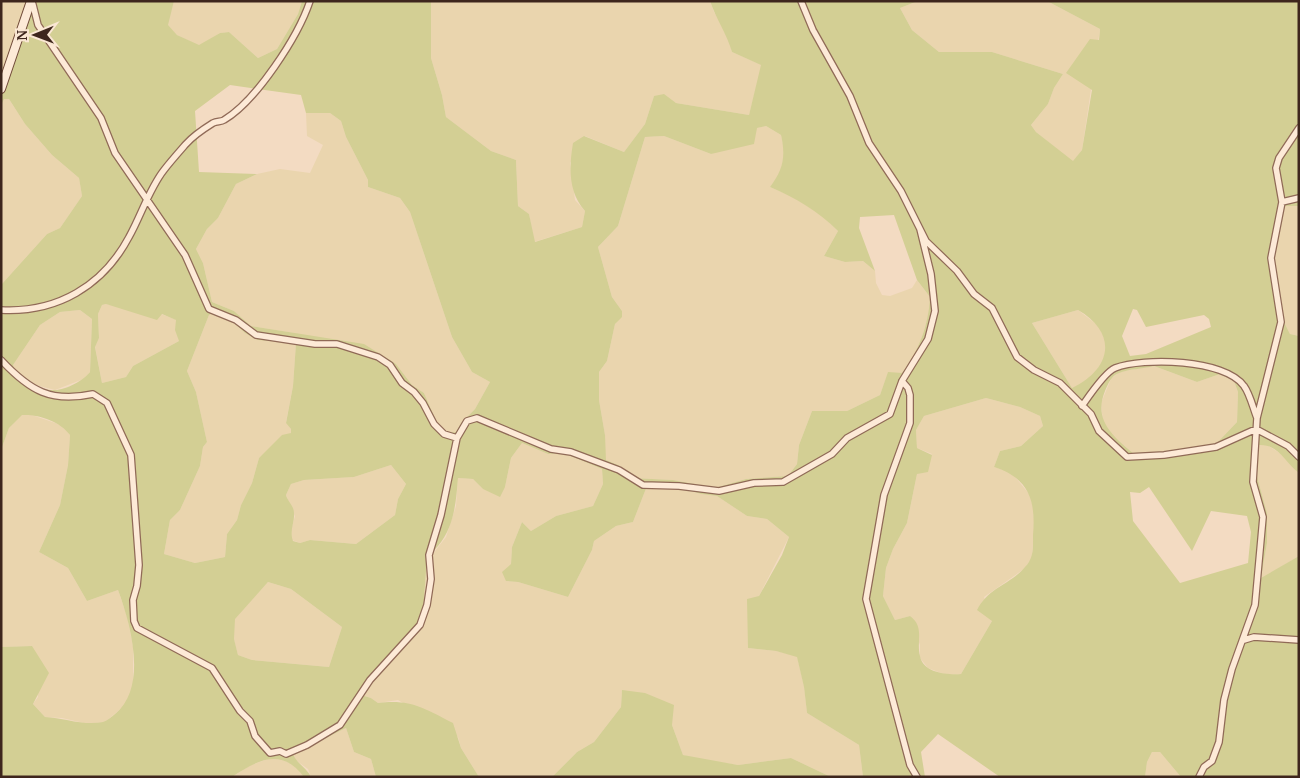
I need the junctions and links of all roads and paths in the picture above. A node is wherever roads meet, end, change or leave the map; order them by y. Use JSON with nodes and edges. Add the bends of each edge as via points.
{"nodes":[{"id":1,"x":32,"y":1,"type":"edge"},
{"id":2,"x":310,"y":1,"type":"edge"},
{"id":3,"x":801,"y":1,"type":"edge"},
{"id":4,"x":1,"y":90,"type":"edge"},
{"id":5,"x":1299,"y":128,"type":"edge"},
{"id":6,"x":1299,"y":198,"type":"edge"},
{"id":7,"x":148,"y":200,"type":"junction"},
{"id":8,"x":1282,"y":202,"type":"junction"},
{"id":9,"x":920,"y":230,"type":"junction"},
{"id":10,"x":1,"y":310,"type":"edge"},
{"id":11,"x":1,"y":360,"type":"edge"},
{"id":12,"x":902,"y":381,"type":"junction"},
{"id":13,"x":1082,"y":406,"type":"junction"},
{"id":14,"x":1257,"y":418,"type":"junction"},
{"id":15,"x":1256,"y":429,"type":"junction"},
{"id":16,"x":457,"y":438,"type":"junction"},
{"id":17,"x":1299,"y":457,"type":"edge"},
{"id":18,"x":1244,"y":640,"type":"junction"},
{"id":19,"x":1299,"y":640,"type":"edge"},
{"id":20,"x":917,"y":777,"type":"edge"},
{"id":21,"x":1199,"y":777,"type":"edge"}],
"edges":[{"from":1,"to":4,"type":"street"},
{"from":1,"to":7,"type":"street","via":[[38,25],[101,118],[115,152]]},
{"from":2,"to":7,"type":"street","via":[[274,68],[241,106],[187,142],[164,170]]},
{"from":3,"to":9,"type":"street","via":[[813,30],[850,96],[869,143],[901,191]]},
{"from":5,"to":8,"type":"street","via":[[1276,168]]},
{"from":6,"to":8,"type":"street"},
{"from":7,"to":10,"type":"street","via":[[128,239],[92,283],[47,306]]},
{"from":7,"to":16,"type":"street","via":[[185,255],[209,309],[236,320],[256,334],[315,344],[337,344],[378,357],[390,365],[402,383],[424,403],[434,424],[444,434]]},
{"from":8,"to":14,"type":"street","via":[[1270,258],[1281,322]]},
{"from":9,"to":12,"type":"street","via":[[932,274],[935,311],[928,339]]},
{"from":9,"to":13,"type":"street","via":[[926,241],[958,271],[974,294],[992,308],[1017,357],[1060,383]]},
{"from":11,"to":16,"type":"street","via":[[20,381],[51,397],[93,394],[107,403],[131,455],[139,564],[133,600],[137,628],[212,668],[250,721],[255,736],[270,753],[280,751],[286,754],[340,725],[370,680],[420,625],[431,579],[429,555]]},
{"from":12,"to":16,"type":"street","via":[[890,414],[847,438],[832,454],[783,482],[754,483],[719,491],[643,485],[619,470],[571,452],[550,449],[477,418],[467,421]]},
{"from":12,"to":20,"type":"street","via":[[910,395],[910,423],[884,495],[866,599],[910,765]]},
{"from":13,"to":14,"type":"street","via":[[1113,368],[1148,361],[1182,362],[1219,369],[1244,385]]},
{"from":13,"to":15,"type":"street","via":[[1091,414],[1100,431],[1127,457],[1216,447]]},
{"from":14,"to":15,"type":"street"},
{"from":15,"to":17,"type":"street","via":[[1288,446]]},
{"from":15,"to":18,"type":"street","via":[[1253,482],[1263,517],[1261,554],[1255,605]]},
{"from":18,"to":19,"type":"street"},
{"from":18,"to":21,"type":"street","via":[[1224,700],[1219,742],[1212,761]]}]}
